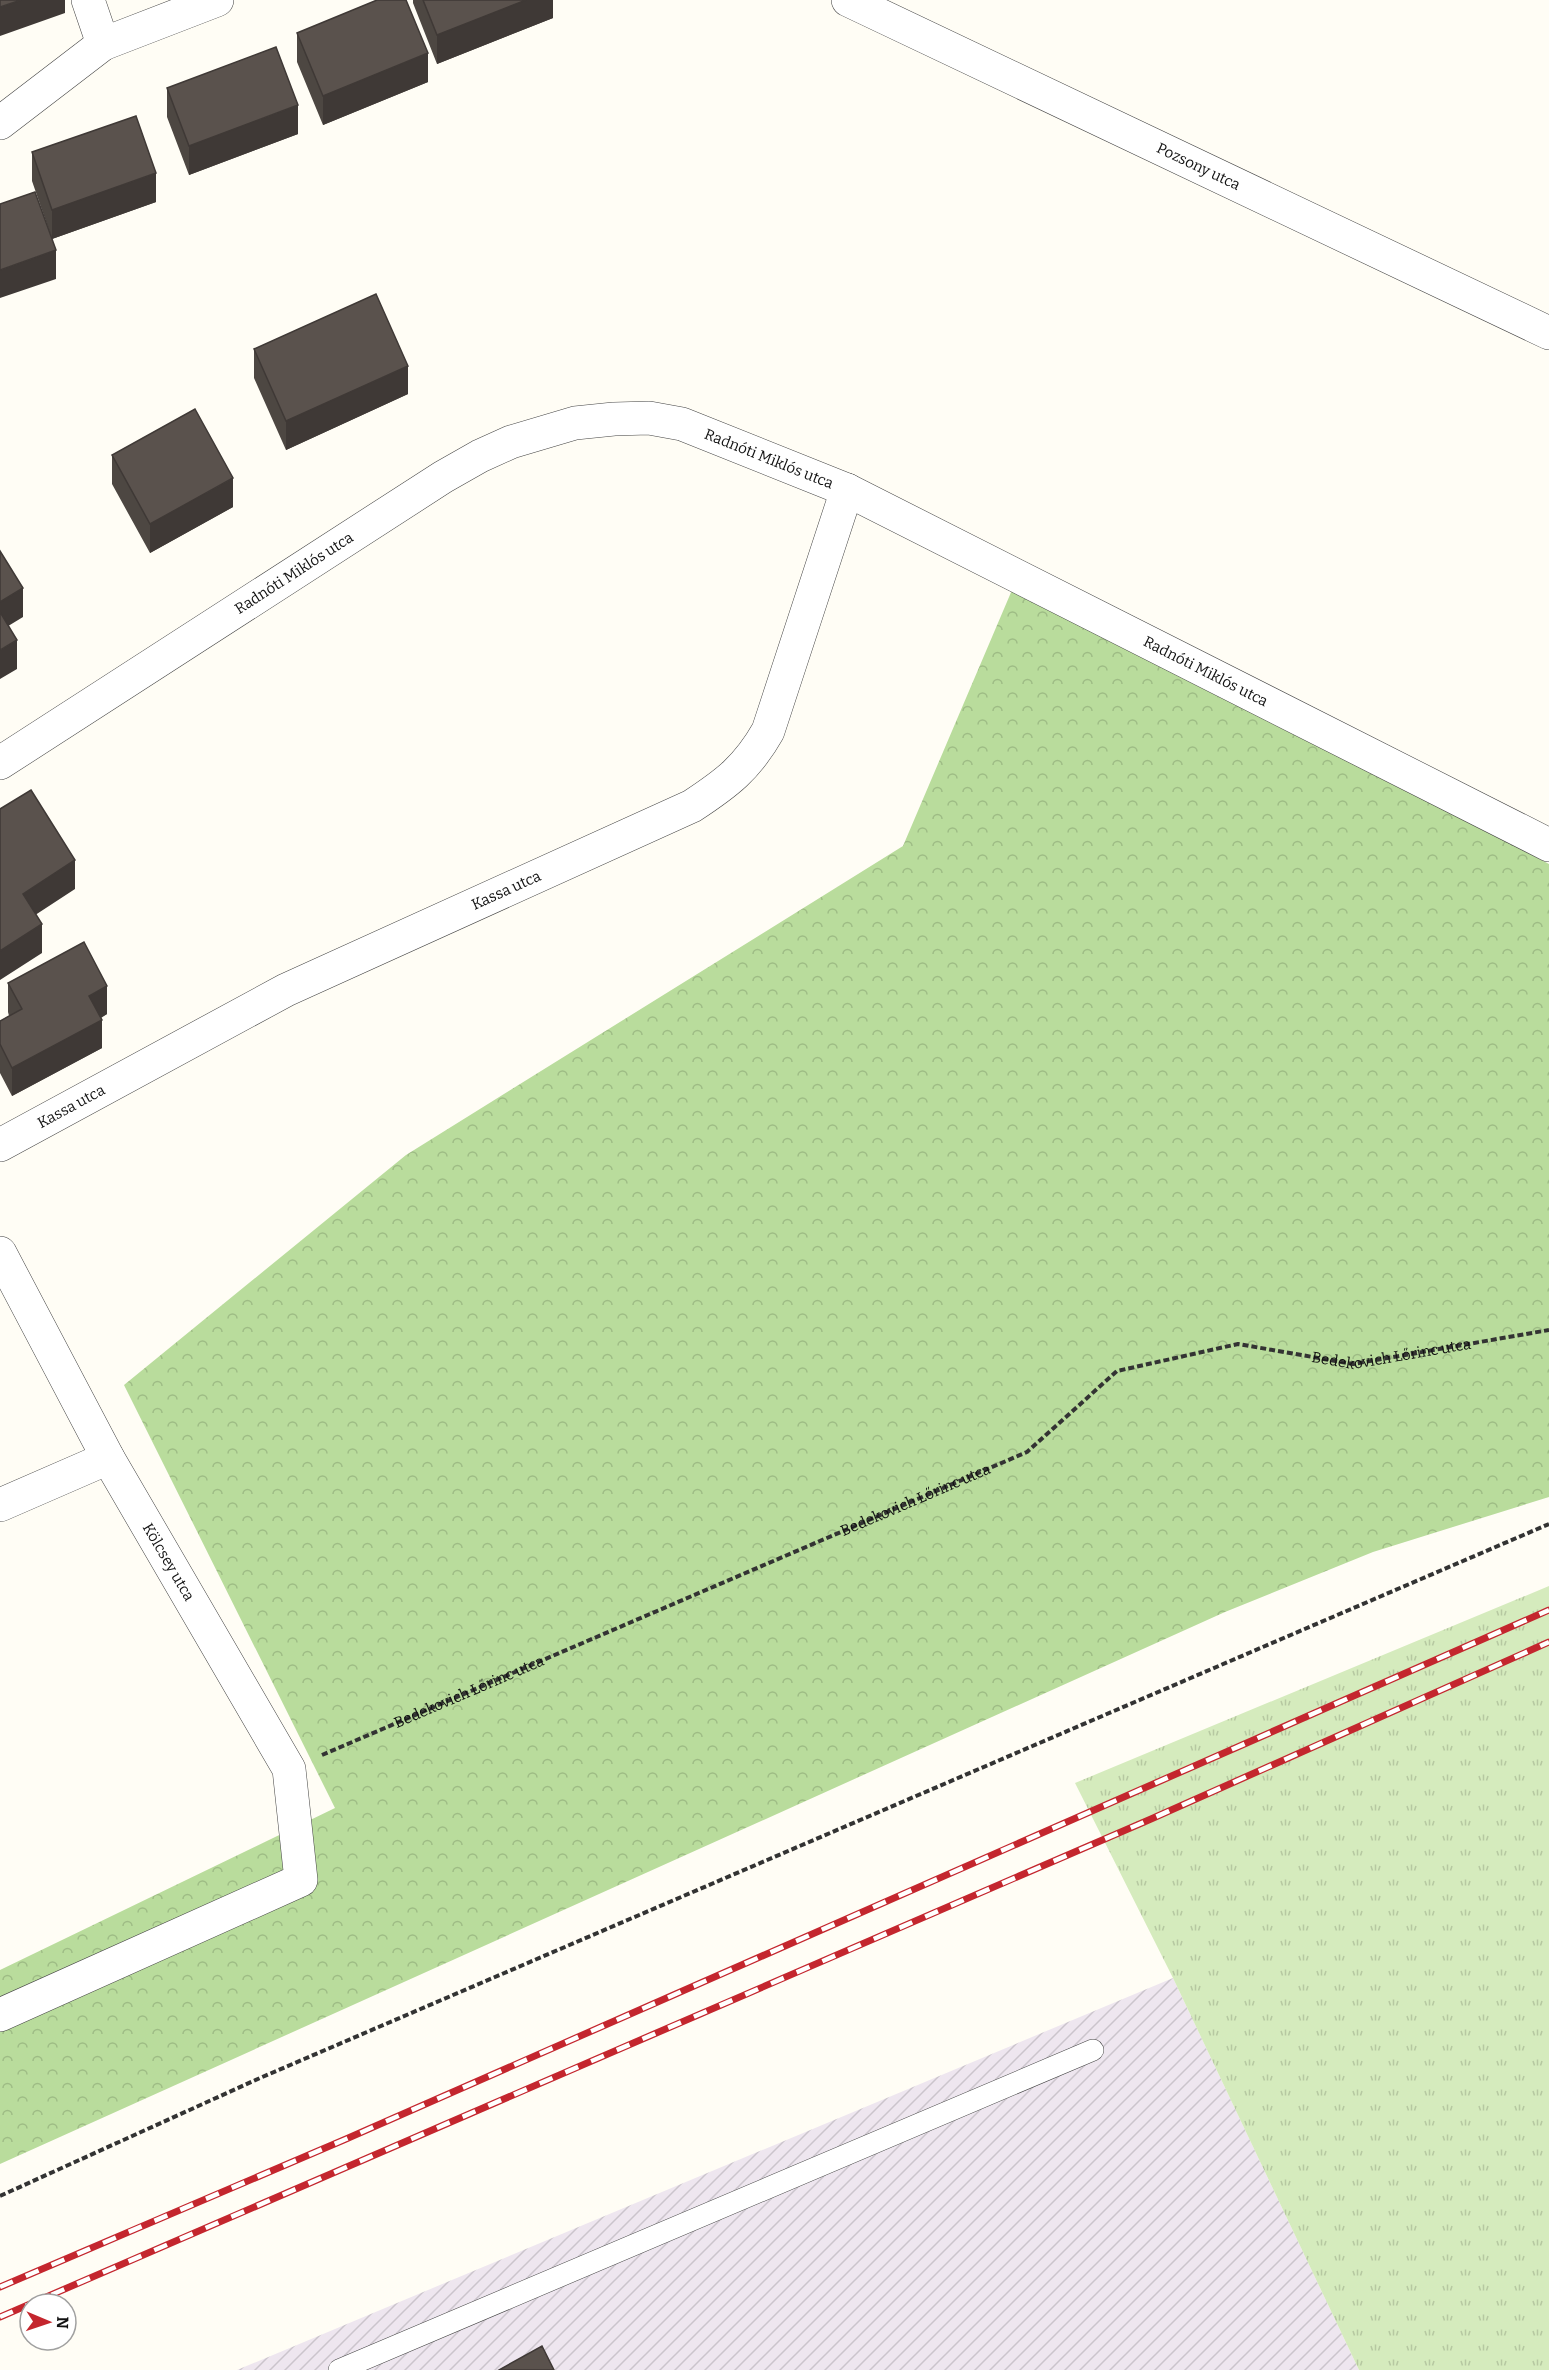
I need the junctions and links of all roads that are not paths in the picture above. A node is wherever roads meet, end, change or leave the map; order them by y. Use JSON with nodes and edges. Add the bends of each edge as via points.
{"nodes":[{"id":1,"x":88,"y":0,"type":"edge"},
{"id":2,"x":217,"y":0,"type":"edge"},
{"id":3,"x":848,"y":0,"type":"edge"},
{"id":4,"x":103,"y":44,"type":"junction"},
{"id":5,"x":0,"y":123,"type":"edge"},
{"id":6,"x":1549,"y":333,"type":"edge"},
{"id":7,"x":847,"y":490,"type":"junction"},
{"id":8,"x":0,"y":763,"type":"edge"},
{"id":9,"x":1549,"y":845,"type":"edge"},
{"id":10,"x":0,"y":1144,"type":"edge"},
{"id":11,"x":0,"y":1253,"type":"edge"},
{"id":12,"x":108,"y":1458,"type":"junction"},
{"id":13,"x":0,"y":1505,"type":"edge"},
{"id":14,"x":0,"y":2014,"type":"edge"},
{"id":15,"x":1093,"y":2050,"type":"dead end"},
{"id":16,"x":339,"y":2370,"type":"edge"}],
"edges":[{"from":1,"to":4,"type":"street"},
{"from":2,"to":4,"type":"street"},
{"from":3,"to":6,"type":"street","name":"Pozsony utca"},
{"from":4,"to":5,"type":"street"},
{"from":7,"to":8,"type":"street","name":"Radnóti Miklós utca","via":[[682,424],[649,418],[614,418],[543,430],[480,456],[443,477]]},
{"from":7,"to":9,"type":"street","name":"Radnóti Miklós utca"},
{"from":7,"to":10,"type":"street","name":"Kassa utca","via":[[768,731],[743,769],[717,790],[692,807],[286,990]]},
{"from":11,"to":12,"type":"street","name":"Kölcsey utca"},
{"from":12,"to":13,"type":"street"},
{"from":12,"to":14,"type":"street","name":"Kölcsey utca","via":[[289,1769],[301,1880]]},
{"from":15,"to":16,"type":"lane"}]}
